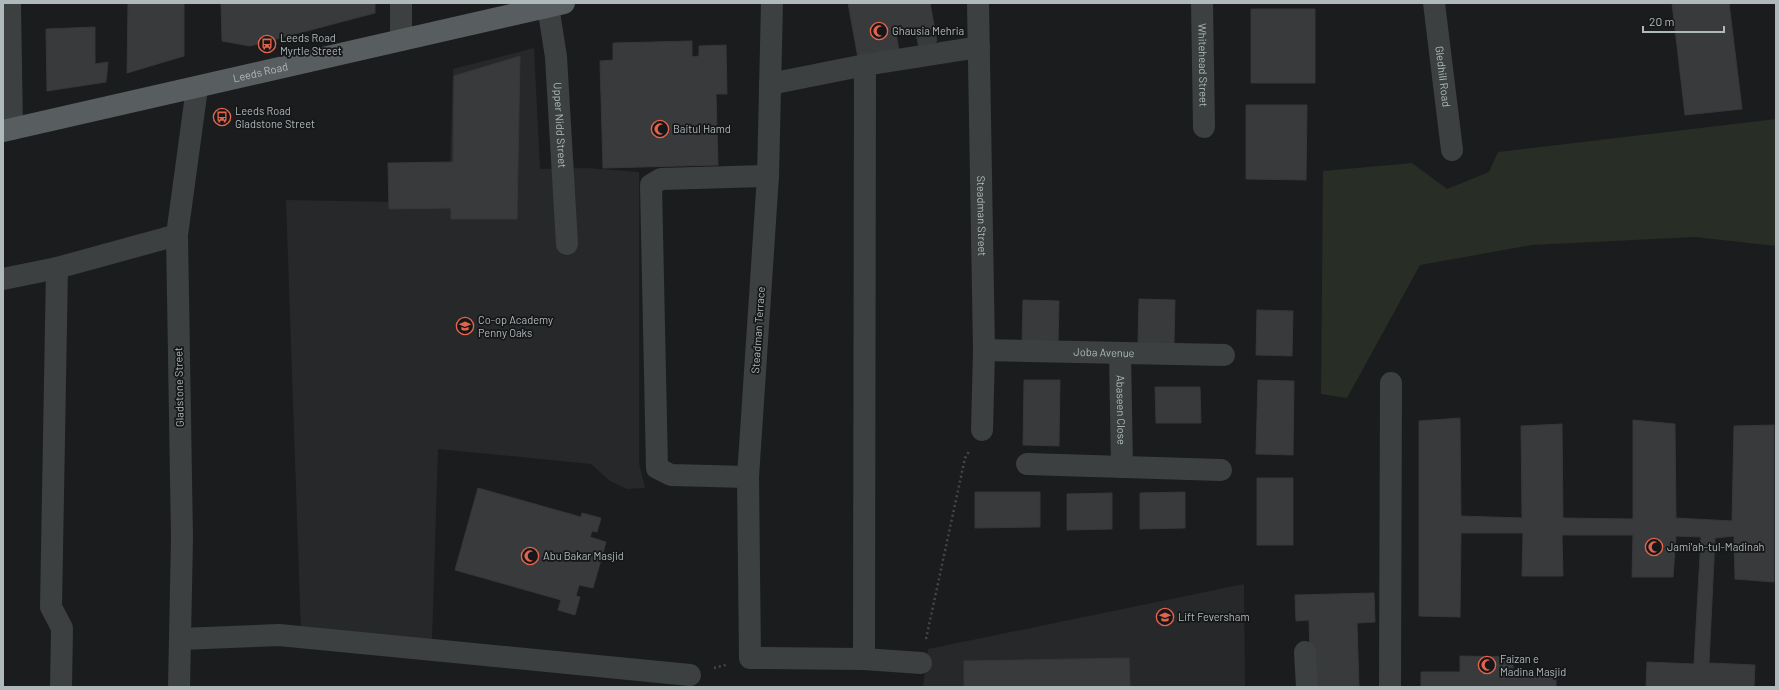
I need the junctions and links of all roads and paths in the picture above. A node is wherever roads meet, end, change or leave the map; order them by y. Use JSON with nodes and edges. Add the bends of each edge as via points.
{"nodes":[{"id":1,"x":10,"y":3,"type":"edge"},
{"id":2,"x":401,"y":3,"type":"edge"},
{"id":3,"x":772,"y":3,"type":"edge"},
{"id":4,"x":978,"y":3,"type":"edge"},
{"id":5,"x":1202,"y":3,"type":"edge"},
{"id":6,"x":1434,"y":3,"type":"edge"},
{"id":7,"x":556,"y":5,"type":"edge"},
{"id":8,"x":401,"y":40,"type":"junction"},
{"id":9,"x":979,"y":47,"type":"junction"},
{"id":10,"x":865,"y":65,"type":"junction"},
{"id":11,"x":770,"y":84,"type":"junction"},
{"id":12,"x":197,"y":88,"type":"junction"},
{"id":13,"x":1204,"y":127,"type":"dead end"},
{"id":14,"x":7,"y":130,"type":"edge"},
{"id":15,"x":1452,"y":150,"type":"dead end"},
{"id":16,"x":768,"y":176,"type":"junction"},
{"id":17,"x":177,"y":235,"type":"junction"},
{"id":18,"x":567,"y":244,"type":"dead end"},
{"id":19,"x":57,"y":268,"type":"junction"},
{"id":20,"x":3,"y":279,"type":"edge"},
{"id":21,"x":984,"y":350,"type":"junction"},
{"id":22,"x":1120,"y":353,"type":"junction"},
{"id":23,"x":1224,"y":355,"type":"dead end"},
{"id":24,"x":1391,"y":383,"type":"dead end"},
{"id":25,"x":982,"y":430,"type":"joint"},
{"id":26,"x":1027,"y":464,"type":"dead end"},
{"id":27,"x":1122,"y":467,"type":"junction"},
{"id":28,"x":1221,"y":470,"type":"dead end"},
{"id":29,"x":748,"y":476,"type":"junction"},
{"id":30,"x":180,"y":640,"type":"junction"},
{"id":31,"x":1305,"y":652,"type":"dead end"},
{"id":32,"x":864,"y":659,"type":"junction"},
{"id":33,"x":921,"y":663,"type":"joint"},
{"id":34,"x":690,"y":675,"type":"dead end"},
{"id":35,"x":61,"y":687,"type":"edge"},
{"id":36,"x":179,"y":687,"type":"edge"},
{"id":37,"x":1307,"y":687,"type":"edge"},
{"id":38,"x":1390,"y":687,"type":"edge"}],
"edges":[{"from":1,"to":14,"type":"street"},
{"from":2,"to":8,"type":"street"},
{"from":3,"to":11,"type":"street","name":"Steadman Terrace"},
{"from":4,"to":9,"type":"street","name":"Steadman Street"},
{"from":5,"to":13,"type":"street","name":"Whitehead Street"},
{"from":6,"to":15,"type":"street","name":"Gledhill Road"},
{"from":7,"to":8,"type":"main road","name":"Leeds Road"},
{"from":7,"to":18,"type":"street","name":"Upper Nidd Street","via":[[556,57]]},
{"from":8,"to":12,"type":"main road","name":"Leeds Road"},
{"from":9,"to":10,"type":"street"},
{"from":9,"to":21,"type":"street","name":"Steadman Street"},
{"from":10,"to":11,"type":"street"},
{"from":10,"to":32,"type":"street"},
{"from":11,"to":16,"type":"street","name":"Steadman Terrace"},
{"from":12,"to":14,"type":"main road","name":"Leeds Road"},
{"from":12,"to":17,"type":"street","name":"Gladstone Street"},
{"from":16,"to":29,"type":"street","name":"Steadman Terrace"},
{"from":16,"to":29,"type":"street","via":[[661,179],[651,185],[657,468],[671,475]]},
{"from":17,"to":19,"type":"street"},
{"from":17,"to":30,"type":"street","name":"Gladstone Street","via":[[182,538]]},
{"from":19,"to":20,"type":"street"},
{"from":19,"to":35,"type":"street","via":[[51,607],[62,628]]},
{"from":21,"to":22,"type":"street","name":"Joba Avenue"},
{"from":21,"to":25,"type":"street","name":"Steadman Street"},
{"from":22,"to":23,"type":"street","name":"Joba Avenue"},
{"from":22,"to":27,"type":"street","name":"Abaseen Close"},
{"from":24,"to":38,"type":"street"},
{"from":25,"to":33,"type":"path","via":[[965,458]]},
{"from":26,"to":27,"type":"street"},
{"from":27,"to":28,"type":"street"},
{"from":29,"to":32,"type":"street","name":"Steadman Terrace","via":[[750,658]]},
{"from":30,"to":34,"type":"street","via":[[278,636]]},
{"from":30,"to":36,"type":"street","name":"Gladstone Street"},
{"from":31,"to":37,"type":"street"},
{"from":32,"to":33,"type":"street"}]}
